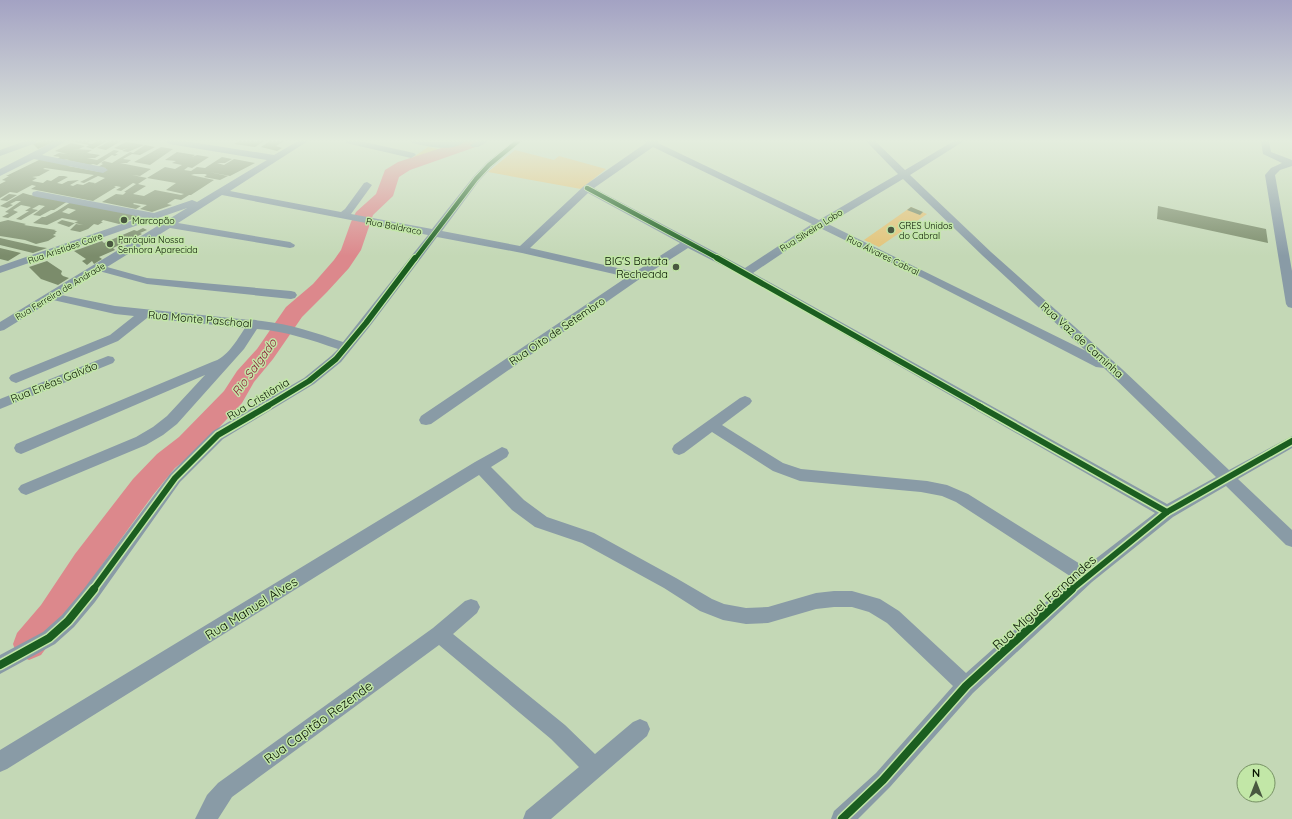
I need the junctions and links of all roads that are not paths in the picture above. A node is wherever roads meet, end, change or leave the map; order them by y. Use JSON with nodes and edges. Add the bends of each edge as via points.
{"nodes":[{"id":1,"x":241,"y":179,"type":"edge"},
{"id":2,"x":477,"y":179,"type":"edge"},
{"id":3,"x":599,"y":179,"type":"edge"},
{"id":4,"x":724,"y":179,"type":"edge"},
{"id":5,"x":896,"y":179,"type":"edge"},
{"id":6,"x":910,"y":179,"type":"edge"},
{"id":7,"x":1271,"y":179,"type":"edge"},
{"id":8,"x":367,"y":185,"type":"dead end"},
{"id":9,"x":587,"y":188,"type":"junction"},
{"id":10,"x":220,"y":192,"type":"junction"},
{"id":11,"x":37,"y":194,"type":"dead end"},
{"id":12,"x":154,"y":216,"type":"junction"},
{"id":13,"x":345,"y":216,"type":"junction"},
{"id":14,"x":137,"y":223,"type":"junction"},
{"id":15,"x":820,"y":224,"type":"junction"},
{"id":16,"x":164,"y":227,"type":"junction"},
{"id":17,"x":433,"y":233,"type":"junction"},
{"id":18,"x":688,"y":244,"type":"junction"},
{"id":19,"x":290,"y":245,"type":"dead end"},
{"id":20,"x":522,"y":250,"type":"junction"},
{"id":21,"x":3,"y":267,"type":"edge"},
{"id":22,"x":99,"y":268,"type":"junction"},
{"id":23,"x":745,"y":273,"type":"junction"},
{"id":24,"x":637,"y":276,"type":"junction"},
{"id":25,"x":290,"y":295,"type":"dead end"},
{"id":26,"x":51,"y":296,"type":"junction"},
{"id":27,"x":1292,"y":304,"type":"edge"},
{"id":28,"x":144,"y":314,"type":"junction"},
{"id":29,"x":254,"y":323,"type":"junction"},
{"id":30,"x":0,"y":327,"type":"edge"},
{"id":31,"x":346,"y":347,"type":"junction"},
{"id":32,"x":108,"y":360,"type":"dead end"},
{"id":33,"x":223,"y":363,"type":"junction"},
{"id":34,"x":1117,"y":372,"type":"junction"},
{"id":35,"x":16,"y":378,"type":"dead end"},
{"id":36,"x":745,"y":401,"type":"dead end"},
{"id":37,"x":0,"y":404,"type":"edge"},
{"id":38,"x":426,"y":420,"type":"dead end"},
{"id":39,"x":712,"y":425,"type":"junction"},
{"id":40,"x":1292,"y":441,"type":"edge"},
{"id":41,"x":20,"y":448,"type":"dead end"},
{"id":42,"x":679,"y":449,"type":"dead end"},
{"id":43,"x":502,"y":453,"type":"dead end"},
{"id":44,"x":480,"y":466,"type":"junction"},
{"id":45,"x":1227,"y":478,"type":"junction"},
{"id":46,"x":26,"y":489,"type":"dead end"},
{"id":47,"x":1168,"y":512,"type":"junction"},
{"id":48,"x":1292,"y":540,"type":"edge"},
{"id":49,"x":1086,"y":577,"type":"junction"},
{"id":50,"x":471,"y":607,"type":"dead end"},
{"id":51,"x":439,"y":634,"type":"junction"},
{"id":52,"x":0,"y":665,"type":"edge"},
{"id":53,"x":966,"y":686,"type":"junction"},
{"id":54,"x":640,"y":729,"type":"dead end"},
{"id":55,"x":0,"y":762,"type":"edge"},
{"id":56,"x":594,"y":768,"type":"junction"},
{"id":57,"x":206,"y":819,"type":"edge"},
{"id":58,"x":534,"y":819,"type":"edge"},
{"id":59,"x":842,"y":819,"type":"edge"}],
"edges":[{"from":1,"to":10,"type":"street","name":"Rua Ferreira de Andrade"},
{"from":2,"to":17,"type":"street","name":"Rua Cristiânia"},
{"from":3,"to":9,"type":"street"},
{"from":4,"to":15,"type":"street","name":"Rua Álvares Cabral"},
{"from":5,"to":15,"type":"street","name":"Rua Silveira Lobo"},
{"from":6,"to":34,"type":"street","name":"Rua Vaz de Caminha","via":[[987,254]]},
{"from":7,"to":27,"type":"street"},
{"from":8,"to":13,"type":"street"},
{"from":9,"to":18,"type":"street"},
{"from":9,"to":20,"type":"street"},
{"from":10,"to":12,"type":"street","name":"Rua Aristides Caire"},
{"from":10,"to":13,"type":"street","name":"Rua Baldraco"},
{"from":10,"to":16,"type":"street","name":"Rua Ferreira de Andrade"},
{"from":11,"to":12,"type":"street"},
{"from":12,"to":14,"type":"street","name":"Rua Aristides Caire"},
{"from":13,"to":17,"type":"street","name":"Rua Baldraco"},
{"from":14,"to":16,"type":"street"},
{"from":14,"to":21,"type":"street","name":"Rua Aristides Caire"},
{"from":15,"to":23,"type":"street","name":"Rua Silveira Lobo"},
{"from":15,"to":34,"type":"street","name":"Rua Álvares Cabral"},
{"from":16,"to":19,"type":"street"},
{"from":16,"to":22,"type":"street","name":"Rua Ferreira de Andrade"},
{"from":17,"to":20,"type":"street","name":"Rua Baldraco"},
{"from":17,"to":31,"type":"street","name":"Rua Cristiânia"},
{"from":18,"to":23,"type":"street"},
{"from":18,"to":24,"type":"street","name":"Rua Oito de Setembro"},
{"from":20,"to":24,"type":"street","name":"Rua Baldraco"},
{"from":22,"to":25,"type":"street","via":[[147,281]]},
{"from":22,"to":26,"type":"street","name":"Rua Ferreira de Andrade"},
{"from":23,"to":47,"type":"street"},
{"from":24,"to":38,"type":"street","name":"Rua Oito de Setembro"},
{"from":26,"to":28,"type":"street","name":"Rua Monte Paschoal"},
{"from":26,"to":30,"type":"street","name":"Rua Ferreira de Andrade"},
{"from":28,"to":29,"type":"street","name":"Rua Monte Paschoal"},
{"from":28,"to":35,"type":"street","via":[[114,338]]},
{"from":29,"to":31,"type":"street","name":"Rua Monte Paschoal","via":[[300,332]]},
{"from":29,"to":33,"type":"street","via":[[239,346]]},
{"from":31,"to":52,"type":"street","name":"Rua Cristiânia","via":[[323,371],[218,435],[204,447],[175,478],[68,621],[49,638]]},
{"from":32,"to":37,"type":"street","name":"Rua Enéas Galvão"},
{"from":33,"to":41,"type":"street"},
{"from":33,"to":46,"type":"street","via":[[172,420],[158,431],[141,441]]},
{"from":34,"to":45,"type":"street","name":"Rua Vaz de Caminha"},
{"from":36,"to":39,"type":"street"},
{"from":39,"to":42,"type":"street"},
{"from":39,"to":49,"type":"street","via":[[778,467],[800,475],[921,486],[950,492]]},
{"from":40,"to":45,"type":"street","name":"Rua Miguel Fernandes"},
{"from":43,"to":44,"type":"street","name":"Rua Manuel Alves"},
{"from":44,"to":53,"type":"street","via":[[518,505],[541,522],[588,538],[706,605],[724,612],[746,616],[768,615],[816,601],[834,599],[852,599],[874,605],[893,617]]},
{"from":44,"to":55,"type":"street","name":"Rua Manuel Alves"},
{"from":45,"to":47,"type":"street","name":"Rua Miguel Fernandes"},
{"from":45,"to":48,"type":"street","name":"Rua Vaz de Caminha"},
{"from":47,"to":49,"type":"street","name":"Rua Miguel Fernandes"},
{"from":49,"to":53,"type":"street","name":"Rua Miguel Fernandes"},
{"from":50,"to":51,"type":"street","name":"Rua Capitão Rezende"},
{"from":51,"to":56,"type":"street","via":[[558,732]]},
{"from":51,"to":57,"type":"street","name":"Rua Capitão Rezende","via":[[225,790]]},
{"from":53,"to":59,"type":"street","name":"Rua Miguel Fernandes","via":[[883,780]]},
{"from":54,"to":56,"type":"street"},
{"from":56,"to":58,"type":"street"}]}
